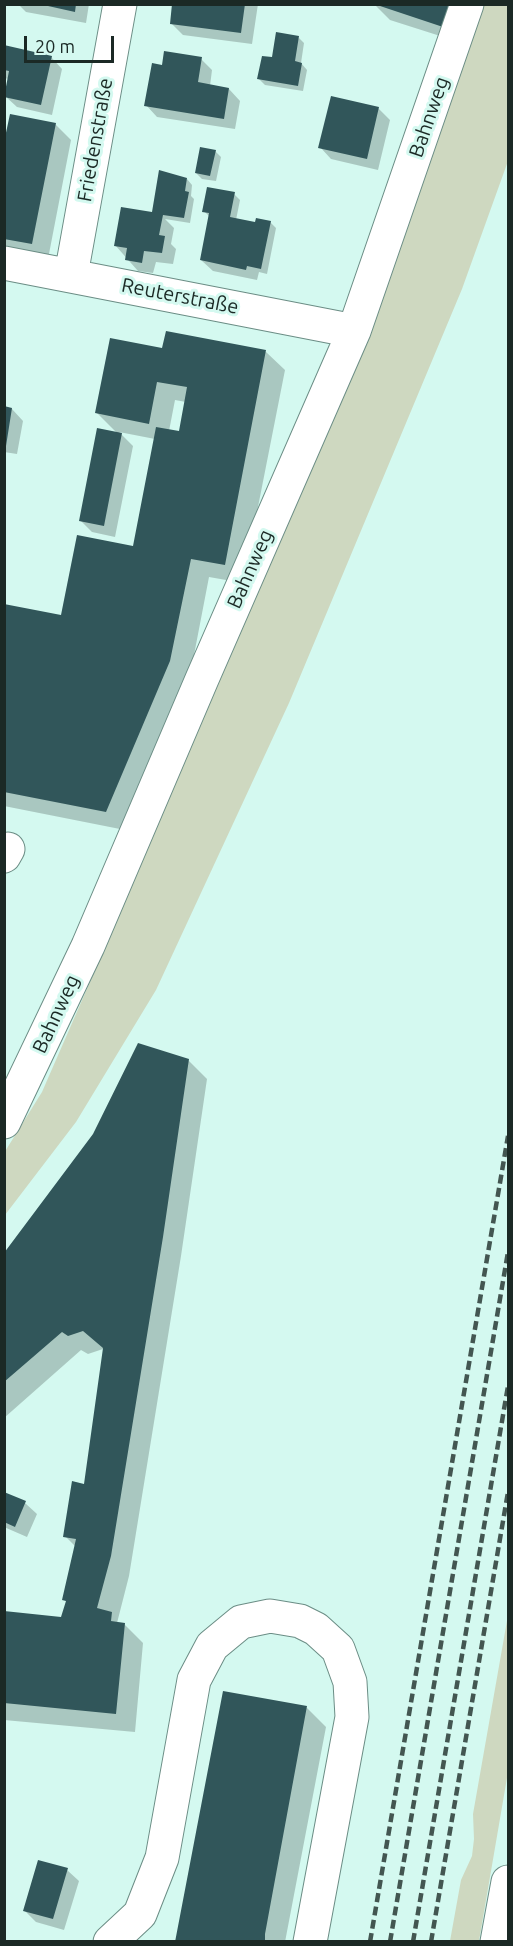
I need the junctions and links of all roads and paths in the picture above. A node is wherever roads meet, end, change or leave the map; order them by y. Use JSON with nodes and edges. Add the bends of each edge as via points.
{"nodes":[{"id":1,"x":120,"y":4,"type":"edge"},
{"id":2,"x":468,"y":4,"type":"edge"},
{"id":3,"x":4,"y":263,"type":"edge"},
{"id":4,"x":71,"y":274,"type":"junction"},
{"id":5,"x":354,"y":331,"type":"junction"},
{"id":6,"x":8,"y":1104,"type":"edge"},
{"id":7,"x":508,"y":1882,"type":"edge"},
{"id":8,"x":110,"y":1941,"type":"edge"},
{"id":9,"x":310,"y":1941,"type":"edge"},
{"id":10,"x":497,"y":1941,"type":"edge"}],
"edges":[{"from":1,"to":4,"type":"street","name":"Friedenstraße"},
{"from":2,"to":5,"type":"street","name":"Bahnweg"},
{"from":3,"to":4,"type":"street","name":"Reuterstraße"},
{"from":4,"to":5,"type":"street","name":"Reuterstraße"},
{"from":5,"to":6,"type":"street","name":"Bahnweg","via":[[88,946]]},
{"from":7,"to":10,"type":"street"},
{"from":8,"to":9,"type":"street","via":[[140,1914],[162,1858],[194,1680],[212,1646],[241,1622],[270,1616],[300,1621],[316,1629],[338,1649],[350,1682],[352,1718]]}]}
